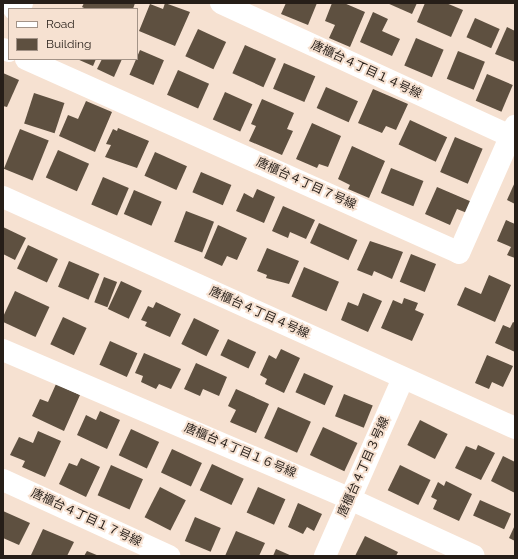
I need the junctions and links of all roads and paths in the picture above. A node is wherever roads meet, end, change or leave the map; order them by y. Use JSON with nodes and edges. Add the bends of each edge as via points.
{"nodes":[{"id":1,"x":221,"y":3,"type":"edge"},
{"id":2,"x":28,"y":60,"type":"edge"},
{"id":3,"x":513,"y":131,"type":"edge"},
{"id":4,"x":3,"y":197,"type":"edge"},
{"id":5,"x":3,"y":350,"type":"edge"},
{"id":6,"x":403,"y":378,"type":"junction"},
{"id":7,"x":515,"y":428,"type":"edge"},
{"id":8,"x":3,"y":480,"type":"edge"},
{"id":9,"x":350,"y":499,"type":"junction"},
{"id":10,"x":169,"y":556,"type":"edge"},
{"id":11,"x":326,"y":556,"type":"edge"},
{"id":12,"x":474,"y":556,"type":"edge"}],
"edges":[{"from":1,"to":3,"type":"street","name":"唐櫃台４丁目１４号線"},
{"from":2,"to":3,"type":"street","name":"唐櫃台４丁目７号線","via":[[459,253]]},
{"from":4,"to":6,"type":"street","name":"唐櫃台４丁目４号線"},
{"from":5,"to":9,"type":"street","name":"唐櫃台４丁目１６号線"},
{"from":6,"to":7,"type":"street","name":"唐櫃台４丁目４号線"},
{"from":6,"to":9,"type":"street","name":"唐櫃台４丁目３号線"},
{"from":8,"to":10,"type":"street","name":"唐櫃台４丁目１７号線"},
{"from":9,"to":11,"type":"street","name":"唐櫃台４丁目３号線"},
{"from":9,"to":12,"type":"street","name":"唐櫃台４丁目１６号線"}]}
